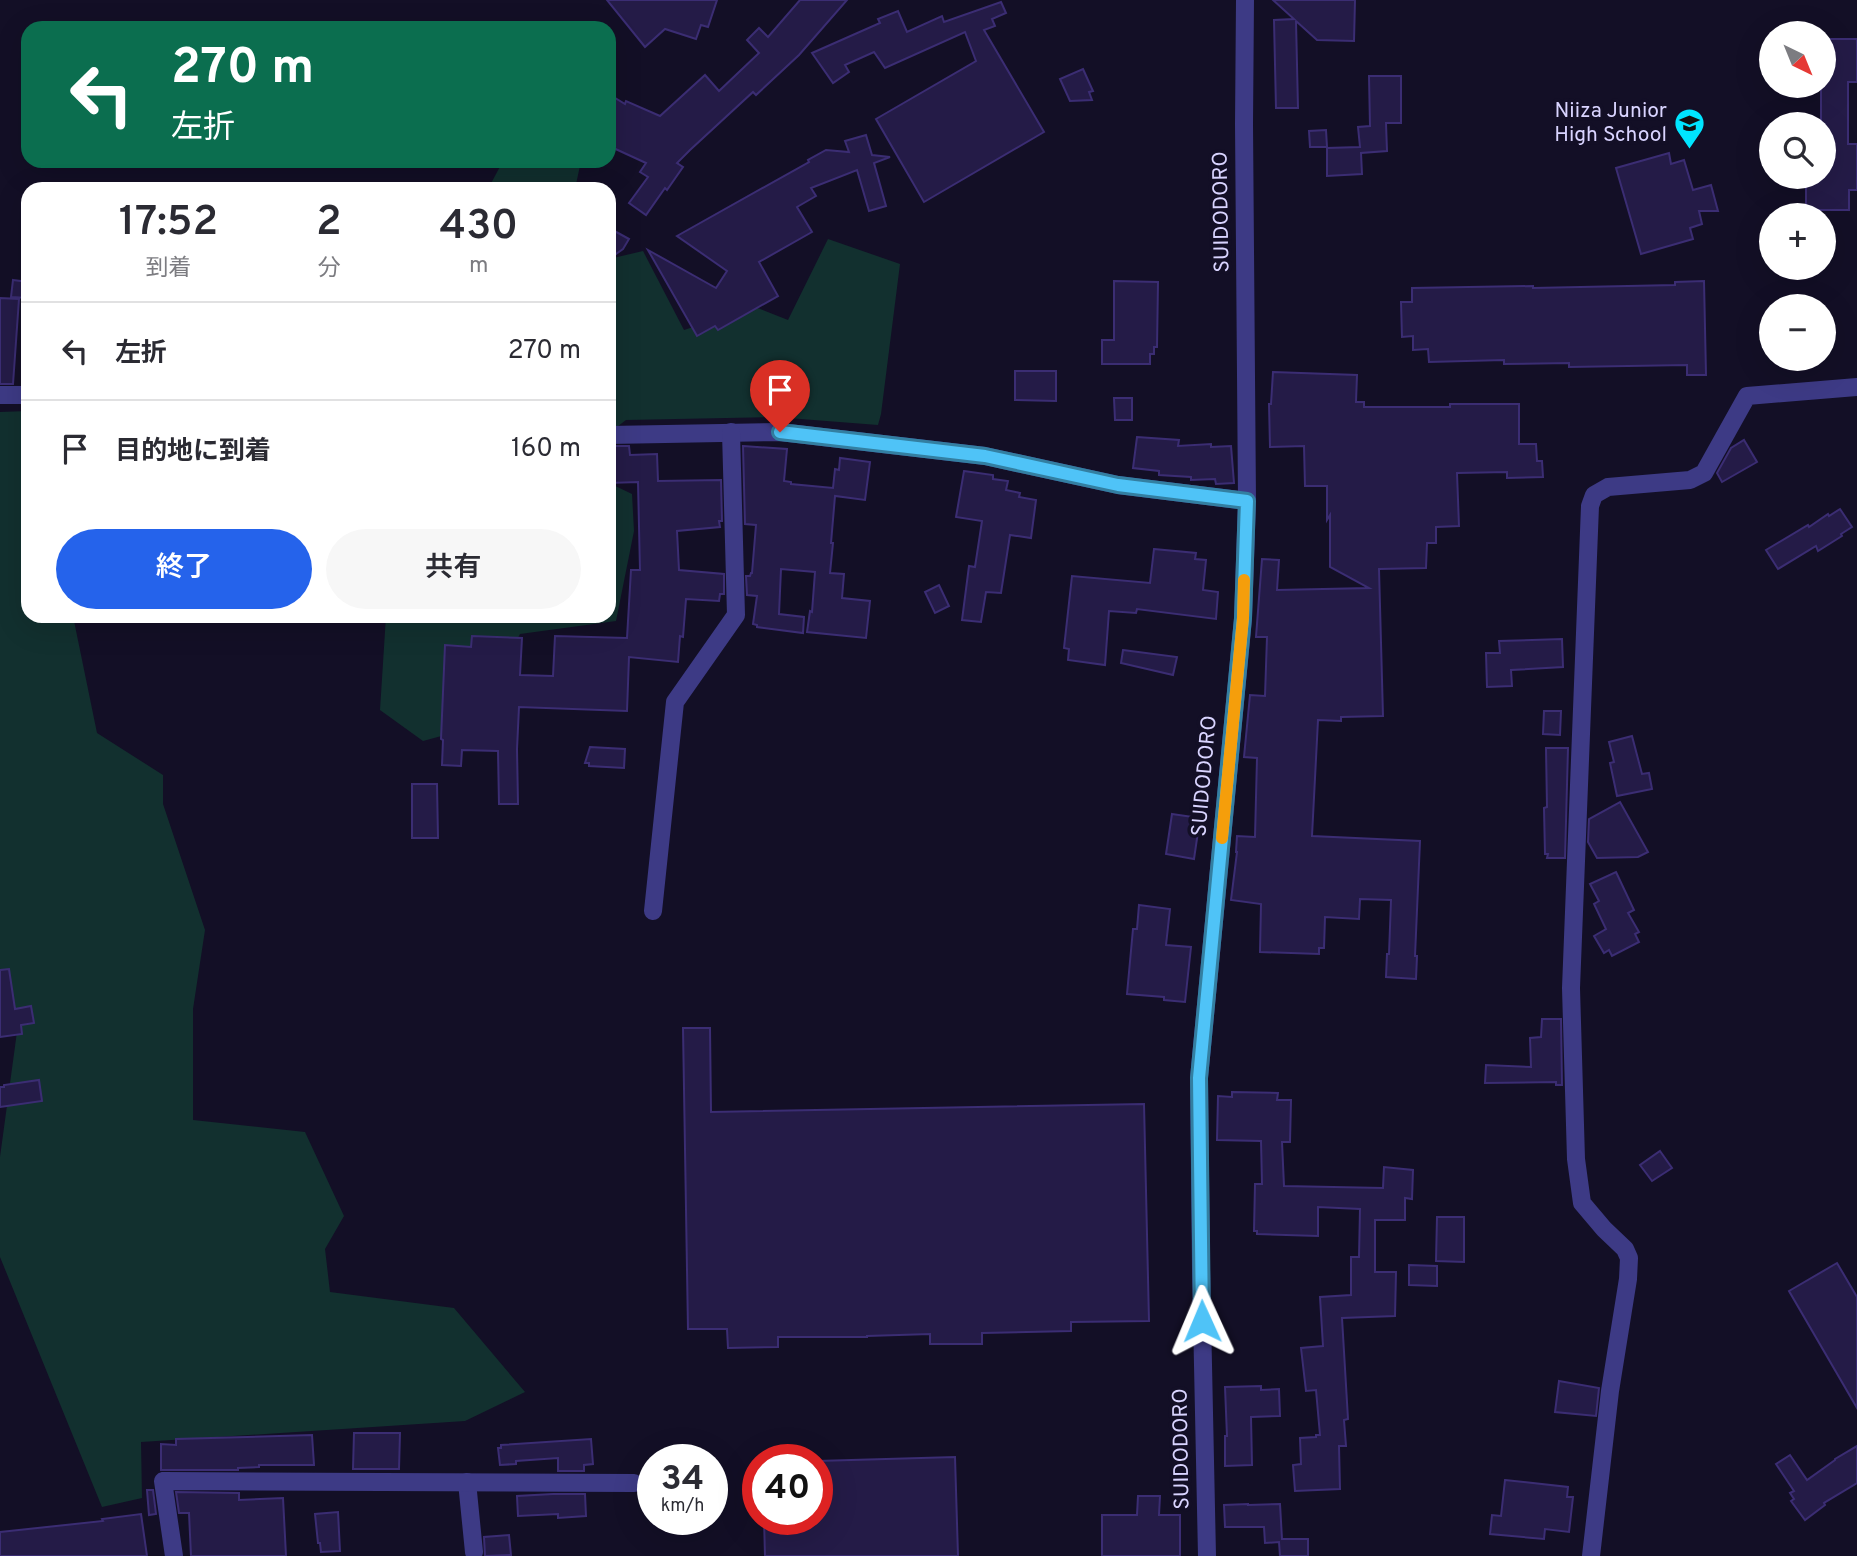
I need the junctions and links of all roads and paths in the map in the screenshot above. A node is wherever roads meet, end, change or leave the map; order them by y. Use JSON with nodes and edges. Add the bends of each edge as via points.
{"nodes":[{"id":1,"x":1245,"y":0,"type":"edge"},
{"id":2,"x":1857,"y":387,"type":"edge"},
{"id":3,"x":0,"y":395,"type":"edge"},
{"id":4,"x":21,"y":395,"type":"edge"},
{"id":5,"x":731,"y":432,"type":"junction"},
{"id":6,"x":616,"y":435,"type":"edge"},
{"id":7,"x":1247,"y":501,"type":"junction"},
{"id":8,"x":653,"y":911,"type":"dead end"},
{"id":9,"x":467,"y":1482,"type":"junction"},
{"id":10,"x":634,"y":1483,"type":"dead end"},
{"id":11,"x":474,"y":1552,"type":"dead end"},
{"id":12,"x":174,"y":1556,"type":"edge"},
{"id":13,"x":1207,"y":1556,"type":"edge"},
{"id":14,"x":1591,"y":1556,"type":"edge"}],
"edges":[{"from":1,"to":7,"type":"street","name":"SUIDODORO"},
{"from":2,"to":14,"type":"street","via":[[1747,396],[1704,472],[1690,480],[1608,487],[1594,495],[1590,506],[1571,988],[1576,1159],[1582,1203],[1629,1258]]},
{"from":3,"to":4,"type":"street"},
{"from":5,"to":6,"type":"street"},
{"from":5,"to":7,"type":"street","via":[[780,432],[985,456],[1118,485]]},
{"from":5,"to":8,"type":"street","via":[[736,615],[674,702]]},
{"from":7,"to":13,"type":"street","name":"SUIDODORO","via":[[1243,618],[1199,1078]]},
{"from":9,"to":10,"type":"street"},
{"from":9,"to":11,"type":"street"},
{"from":9,"to":12,"type":"street","via":[[163,1481]]}]}
